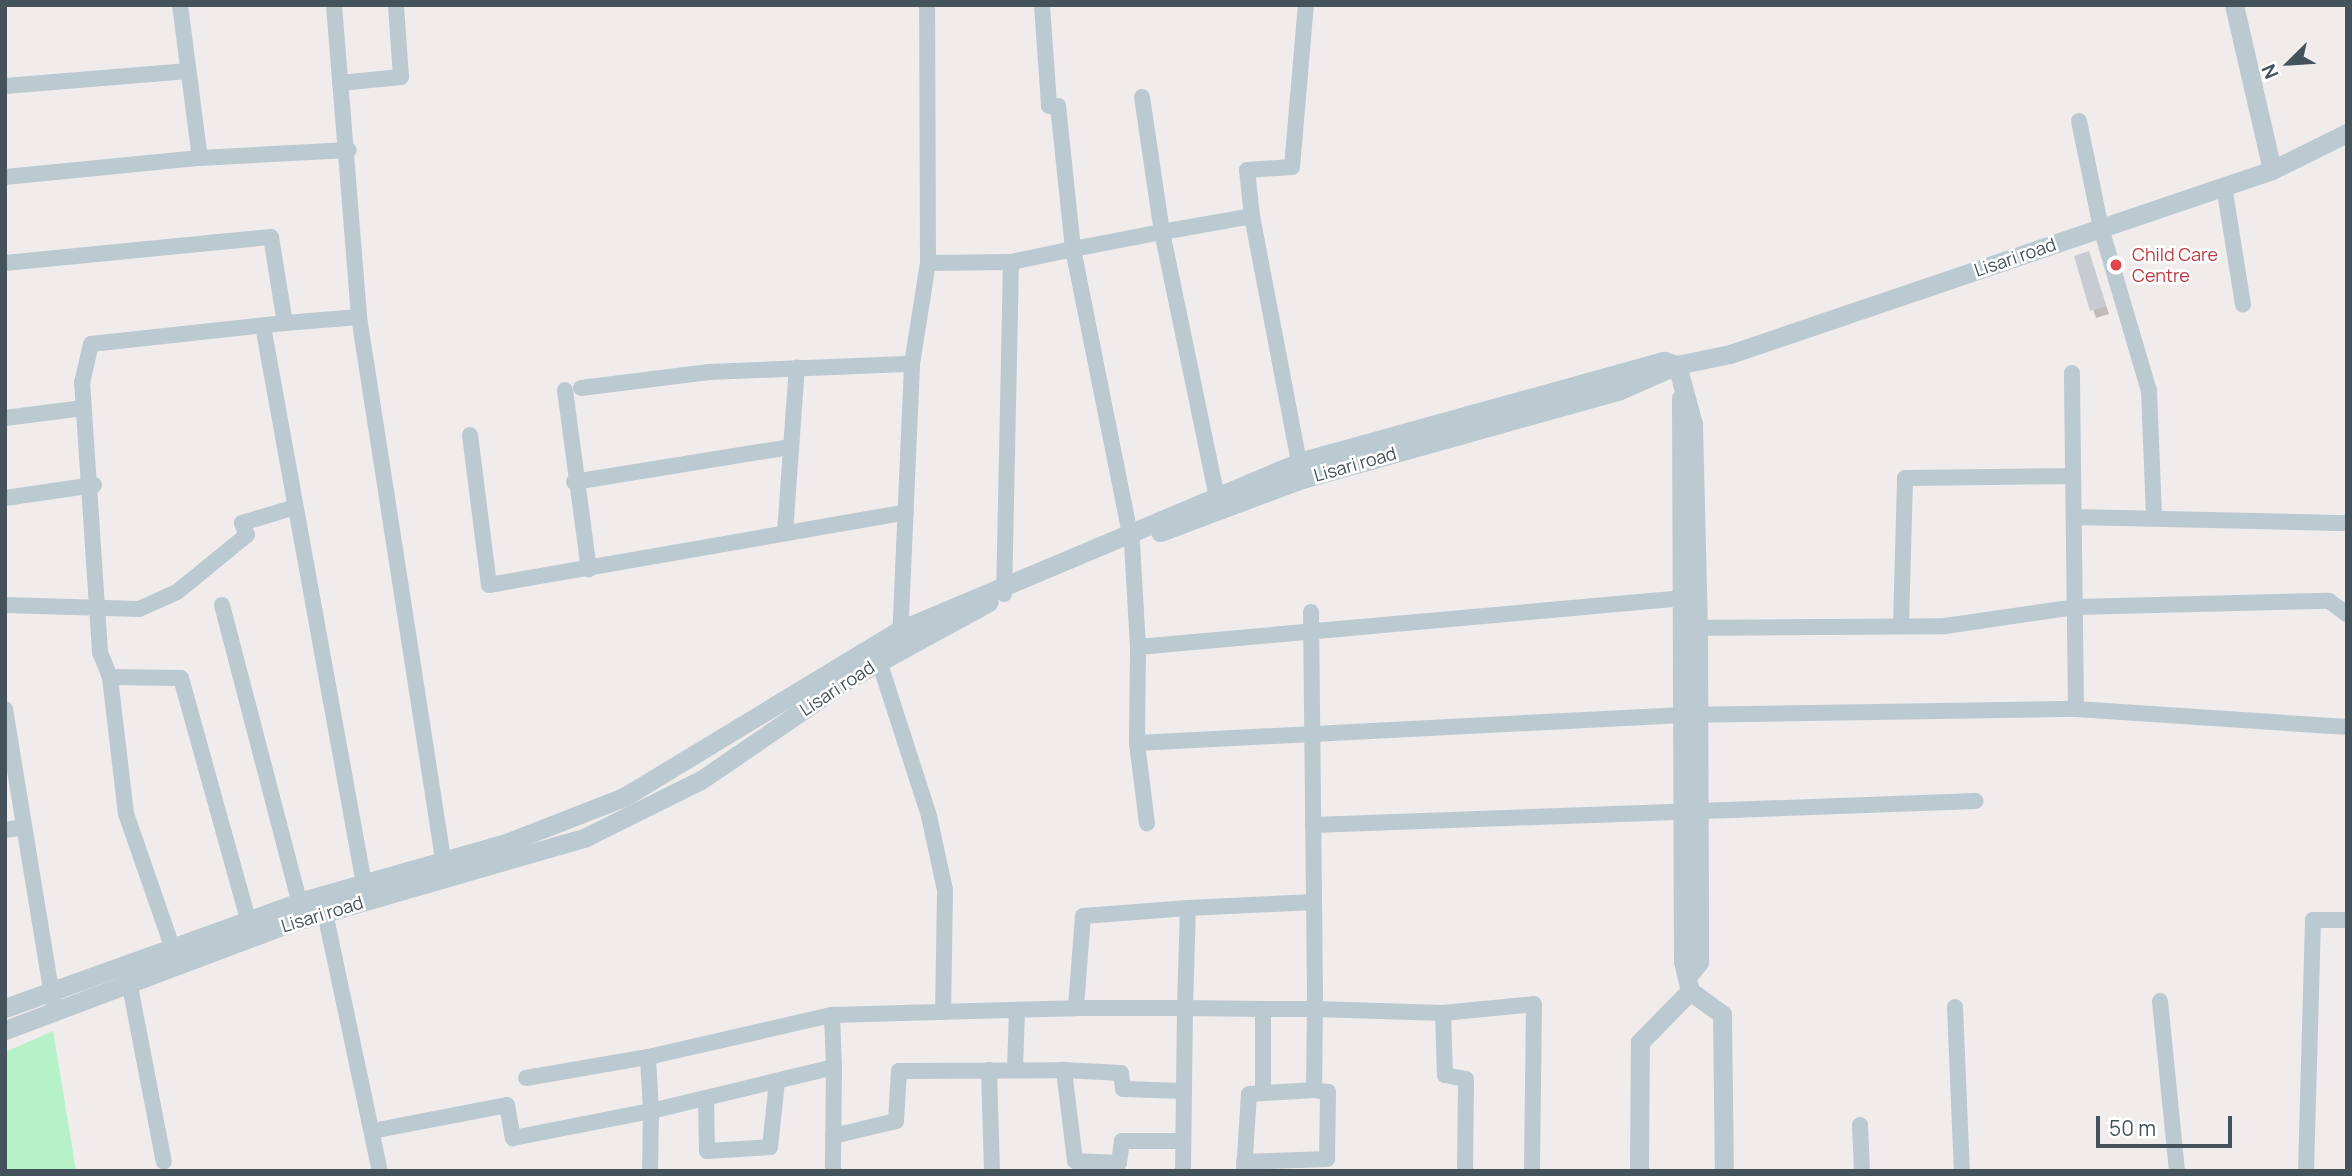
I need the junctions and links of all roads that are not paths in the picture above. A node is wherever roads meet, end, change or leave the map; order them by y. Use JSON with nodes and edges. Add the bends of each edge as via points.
{"nodes":[{"id":1,"x":180,"y":5,"type":"edge"},
{"id":2,"x":334,"y":5,"type":"edge"},
{"id":3,"x":396,"y":5,"type":"edge"},
{"id":4,"x":927,"y":5,"type":"edge"},
{"id":5,"x":1042,"y":5,"type":"edge"},
{"id":6,"x":1306,"y":5,"type":"edge"},
{"id":7,"x":2234,"y":5,"type":"edge"},
{"id":8,"x":188,"y":71,"type":"junction"},
{"id":9,"x":340,"y":83,"type":"junction"},
{"id":10,"x":5,"y":86,"type":"edge"},
{"id":11,"x":1142,"y":97,"type":"dead end"},
{"id":12,"x":2079,"y":121,"type":"dead end"},
{"id":13,"x":2347,"y":134,"type":"edge"},
{"id":14,"x":349,"y":150,"type":"junction"},
{"id":15,"x":200,"y":158,"type":"junction"},
{"id":16,"x":2272,"y":170,"type":"junction"},
{"id":17,"x":5,"y":177,"type":"edge"},
{"id":18,"x":2224,"y":186,"type":"junction"},
{"id":19,"x":1252,"y":215,"type":"junction"},
{"id":20,"x":2101,"y":228,"type":"junction"},
{"id":21,"x":1162,"y":232,"type":"junction"},
{"id":22,"x":1073,"y":249,"type":"junction"},
{"id":23,"x":1011,"y":262,"type":"junction"},
{"id":24,"x":5,"y":263,"type":"edge"},
{"id":25,"x":928,"y":263,"type":"junction"},
{"id":26,"x":2243,"y":304,"type":"dead end"},
{"id":27,"x":359,"y":317,"type":"junction"},
{"id":28,"x":285,"y":323,"type":"junction"},
{"id":29,"x":263,"y":326,"type":"junction"},
{"id":30,"x":912,"y":364,"type":"junction"},
{"id":31,"x":1676,"y":365,"type":"junction"},
{"id":32,"x":797,"y":367,"type":"junction"},
{"id":33,"x":2072,"y":373,"type":"dead end"},
{"id":34,"x":83,"y":408,"type":"junction"},
{"id":35,"x":5,"y":418,"type":"edge"},
{"id":36,"x":470,"y":435,"type":"dead end"},
{"id":37,"x":791,"y":447,"type":"junction"},
{"id":38,"x":1301,"y":470,"type":"junction"},
{"id":39,"x":2073,"y":476,"type":"junction"},
{"id":40,"x":574,"y":482,"type":"junction"},
{"id":41,"x":94,"y":485,"type":"junction"},
{"id":42,"x":1687,"y":492,"type":"junction"},
{"id":43,"x":5,"y":498,"type":"edge"},
{"id":44,"x":1218,"y":501,"type":"junction"},
{"id":45,"x":292,"y":508,"type":"junction"},
{"id":46,"x":906,"y":512,"type":"junction"},
{"id":47,"x":2074,"y":517,"type":"junction"},
{"id":48,"x":2154,"y":517,"type":"junction"},
{"id":49,"x":2347,"y":523,"type":"edge"},
{"id":50,"x":785,"y":533,"type":"junction"},
{"id":51,"x":1131,"y":538,"type":"junction"},
{"id":52,"x":589,"y":569,"type":"junction"},
{"id":53,"x":1004,"y":587,"type":"junction"},
{"id":54,"x":1684,"y":598,"type":"junction"},
{"id":55,"x":5,"y":604,"type":"edge"},
{"id":56,"x":222,"y":605,"type":"dead end"},
{"id":57,"x":96,"y":607,"type":"junction"},
{"id":58,"x":2075,"y":607,"type":"junction"},
{"id":59,"x":1311,"y":612,"type":"dead end"},
{"id":60,"x":2347,"y":614,"type":"edge"},
{"id":61,"x":1901,"y":624,"type":"junction"},
{"id":62,"x":1691,"y":628,"type":"junction"},
{"id":63,"x":1311,"y":636,"type":"junction"},
{"id":64,"x":900,"y":640,"type":"junction"},
{"id":65,"x":1138,"y":647,"type":"junction"},
{"id":66,"x":879,"y":661,"type":"junction"},
{"id":67,"x":110,"y":677,"type":"junction"},
{"id":68,"x":5,"y":709,"type":"edge"},
{"id":69,"x":2076,"y":709,"type":"junction"},
{"id":70,"x":1690,"y":715,"type":"junction"},
{"id":71,"x":2347,"y":727,"type":"edge"},
{"id":72,"x":1312,"y":733,"type":"junction"},
{"id":73,"x":1137,"y":743,"type":"junction"},
{"id":74,"x":1976,"y":801,"type":"dead end"},
{"id":75,"x":1691,"y":810,"type":"junction"},
{"id":76,"x":1147,"y":823,"type":"dead end"},
{"id":77,"x":1313,"y":825,"type":"junction"},
{"id":78,"x":24,"y":827,"type":"junction"},
{"id":79,"x":5,"y":830,"type":"edge"},
{"id":80,"x":444,"y":870,"type":"junction"},
{"id":81,"x":366,"y":892,"type":"junction"},
{"id":82,"x":1314,"y":902,"type":"junction"},
{"id":83,"x":1188,"y":908,"type":"junction"},
{"id":84,"x":302,"y":911,"type":"junction"},
{"id":85,"x":325,"y":913,"type":"junction"},
{"id":86,"x":2347,"y":920,"type":"edge"},
{"id":87,"x":250,"y":929,"type":"junction"},
{"id":88,"x":175,"y":955,"type":"junction"},
{"id":89,"x":129,"y":981,"type":"junction"},
{"id":90,"x":1689,"y":983,"type":"junction"},
{"id":91,"x":53,"y":1000,"type":"junction"},
{"id":92,"x":2160,"y":1001,"type":"dead end"},
{"id":93,"x":1955,"y":1007,"type":"dead end"},
{"id":94,"x":1185,"y":1008,"type":"junction"},
{"id":95,"x":5,"y":1009,"type":"edge"},
{"id":96,"x":1076,"y":1009,"type":"junction"},
{"id":97,"x":1263,"y":1009,"type":"junction"},
{"id":98,"x":1315,"y":1009,"type":"junction"},
{"id":99,"x":1017,"y":1010,"type":"junction"},
{"id":100,"x":943,"y":1012,"type":"junction"},
{"id":101,"x":1443,"y":1013,"type":"junction"},
{"id":102,"x":832,"y":1015,"type":"junction"},
{"id":103,"x":5,"y":1030,"type":"edge"},
{"id":104,"x":648,"y":1057,"type":"junction"},
{"id":105,"x":834,"y":1067,"type":"junction"},
{"id":106,"x":989,"y":1070,"type":"junction"},
{"id":107,"x":1015,"y":1070,"type":"junction"},
{"id":108,"x":1064,"y":1070,"type":"junction"},
{"id":109,"x":526,"y":1079,"type":"dead end"},
{"id":110,"x":777,"y":1081,"type":"junction"},
{"id":111,"x":1314,"y":1090,"type":"junction"},
{"id":112,"x":1184,"y":1091,"type":"junction"},
{"id":113,"x":1263,"y":1093,"type":"junction"},
{"id":114,"x":706,"y":1098,"type":"junction"},
{"id":115,"x":651,"y":1111,"type":"junction"},
{"id":116,"x":1860,"y":1125,"type":"dead end"},
{"id":117,"x":372,"y":1131,"type":"junction"},
{"id":118,"x":833,"y":1136,"type":"junction"},
{"id":119,"x":1183,"y":1141,"type":"junction"},
{"id":120,"x":164,"y":1162,"type":"dead end"},
{"id":121,"x":1244,"y":1166,"type":"edge"},
{"id":122,"x":380,"y":1171,"type":"edge"},
{"id":123,"x":650,"y":1171,"type":"edge"},
{"id":124,"x":833,"y":1171,"type":"edge"},
{"id":125,"x":992,"y":1171,"type":"edge"},
{"id":126,"x":1183,"y":1171,"type":"edge"},
{"id":127,"x":1465,"y":1171,"type":"edge"},
{"id":128,"x":1532,"y":1171,"type":"edge"},
{"id":129,"x":1639,"y":1171,"type":"edge"},
{"id":130,"x":1724,"y":1171,"type":"edge"},
{"id":131,"x":1862,"y":1171,"type":"edge"},
{"id":132,"x":1962,"y":1171,"type":"edge"},
{"id":133,"x":2177,"y":1171,"type":"edge"},
{"id":134,"x":2306,"y":1171,"type":"edge"}],
"edges":[{"from":1,"to":8,"type":"street"},
{"from":2,"to":9,"type":"street"},
{"from":3,"to":9,"type":"street","via":[[401,77]]},
{"from":4,"to":25,"type":"street"},
{"from":5,"to":22,"type":"street","via":[[1049,106],[1058,106]]},
{"from":6,"to":19,"type":"street","via":[[1292,167],[1247,170]]},
{"from":7,"to":16,"type":"street"},
{"from":8,"to":10,"type":"street"},
{"from":8,"to":15,"type":"street"},
{"from":9,"to":14,"type":"street"},
{"from":11,"to":21,"type":"street"},
{"from":12,"to":20,"type":"street"},
{"from":13,"to":16,"type":"street","name":"Lisari road"},
{"from":14,"to":15,"type":"street"},
{"from":14,"to":27,"type":"street"},
{"from":15,"to":17,"type":"street"},
{"from":16,"to":18,"type":"street","name":"Lisari road"},
{"from":18,"to":20,"type":"street","name":"Lisari road"},
{"from":18,"to":26,"type":"street"},
{"from":19,"to":21,"type":"street"},
{"from":19,"to":38,"type":"street"},
{"from":20,"to":31,"type":"street","name":"Lisari road","via":[[1730,354]]},
{"from":20,"to":48,"type":"street","via":[[2149,391]]},
{"from":21,"to":22,"type":"street"},
{"from":21,"to":44,"type":"street"},
{"from":22,"to":23,"type":"street"},
{"from":22,"to":51,"type":"street"},
{"from":23,"to":25,"type":"street"},
{"from":23,"to":53,"type":"street"},
{"from":24,"to":28,"type":"street","via":[[271,237]]},
{"from":25,"to":30,"type":"street"},
{"from":27,"to":28,"type":"street"},
{"from":27,"to":80,"type":"street"},
{"from":28,"to":29,"type":"street"},
{"from":29,"to":34,"type":"street","via":[[91,344]]},
{"from":29,"to":45,"type":"street"},
{"from":30,"to":32,"type":"street"},
{"from":30,"to":46,"type":"street"},
{"from":31,"to":38,"type":"street","name":"Lisari road","via":[[1664,362]]},
{"from":31,"to":42,"type":"street"},
{"from":32,"to":37,"type":"street"},
{"from":32,"to":40,"type":"street","via":[[573,389]]},
{"from":33,"to":39,"type":"street"},
{"from":34,"to":35,"type":"street"},
{"from":34,"to":41,"type":"street"},
{"from":36,"to":52,"type":"street","via":[[489,585]]},
{"from":37,"to":40,"type":"street"},
{"from":37,"to":50,"type":"street"},
{"from":38,"to":44,"type":"street","name":"Lisari road"},
{"from":39,"to":47,"type":"street"},
{"from":39,"to":61,"type":"street","via":[[1905,478]]},
{"from":40,"to":52,"type":"street"},
{"from":41,"to":43,"type":"street"},
{"from":41,"to":57,"type":"street"},
{"from":42,"to":54,"type":"street"},
{"from":42,"to":62,"type":"street"},
{"from":44,"to":51,"type":"street","name":"Lisari road"},
{"from":45,"to":57,"type":"street","via":[[242,523],[247,535],[177,592],[139,609]]},
{"from":45,"to":81,"type":"street"},
{"from":46,"to":50,"type":"street"},
{"from":46,"to":64,"type":"street"},
{"from":47,"to":48,"type":"street"},
{"from":47,"to":58,"type":"street"},
{"from":48,"to":49,"type":"street"},
{"from":50,"to":52,"type":"street"},
{"from":51,"to":53,"type":"street","name":"Lisari road"},
{"from":51,"to":65,"type":"street"},
{"from":53,"to":64,"type":"street","name":"Lisari road"},
{"from":54,"to":62,"type":"street"},
{"from":54,"to":63,"type":"street"},
{"from":55,"to":57,"type":"street"},
{"from":56,"to":84,"type":"street"},
{"from":57,"to":67,"type":"street","via":[[100,652]]},
{"from":58,"to":60,"type":"street","via":[[2329,601]]},
{"from":58,"to":61,"type":"street","via":[[2014,621]]},
{"from":58,"to":69,"type":"street"},
{"from":59,"to":63,"type":"street"},
{"from":61,"to":62,"type":"street"},
{"from":62,"to":70,"type":"street"},
{"from":63,"to":65,"type":"street"},
{"from":63,"to":72,"type":"street"},
{"from":64,"to":66,"type":"street","name":"Lisari road"},
{"from":64,"to":80,"type":"street","name":"Lisari road","via":[[624,797]]},
{"from":65,"to":73,"type":"street"},
{"from":66,"to":80,"type":"street","name":"Lisari road","via":[[701,780],[598,831]]},
{"from":66,"to":100,"type":"street","via":[[929,816],[945,890]]},
{"from":67,"to":87,"type":"street","via":[[181,678]]},
{"from":67,"to":88,"type":"street","via":[[126,814]]},
{"from":68,"to":78,"type":"street"},
{"from":69,"to":70,"type":"street"},
{"from":69,"to":71,"type":"street"},
{"from":70,"to":72,"type":"street"},
{"from":70,"to":75,"type":"street"},
{"from":72,"to":73,"type":"street"},
{"from":72,"to":77,"type":"street"},
{"from":73,"to":76,"type":"street"},
{"from":74,"to":75,"type":"street"},
{"from":75,"to":77,"type":"street"},
{"from":75,"to":90,"type":"street"},
{"from":77,"to":82,"type":"street"},
{"from":78,"to":79,"type":"street"},
{"from":78,"to":91,"type":"street"},
{"from":80,"to":81,"type":"street","name":"Lisari road"},
{"from":81,"to":84,"type":"street","name":"Lisari road"},
{"from":81,"to":85,"type":"street","name":"Lisari road"},
{"from":82,"to":83,"type":"street"},
{"from":82,"to":98,"type":"street"},
{"from":83,"to":94,"type":"street"},
{"from":83,"to":96,"type":"street","via":[[1083,916]]},
{"from":84,"to":85,"type":"street","name":"Lisari road"},
{"from":84,"to":87,"type":"street","name":"Lisari road"},
{"from":85,"to":117,"type":"street"},
{"from":86,"to":134,"type":"street","via":[[2314,920]]},
{"from":87,"to":88,"type":"street","name":"Lisari road"},
{"from":88,"to":89,"type":"street","name":"Lisari road"},
{"from":88,"to":91,"type":"street","name":"Lisari road"},
{"from":89,"to":91,"type":"street","name":"Lisari road"},
{"from":89,"to":120,"type":"street"},
{"from":90,"to":129,"type":"street","via":[[1640,1042]]},
{"from":90,"to":130,"type":"street","via":[[1722,1014]]},
{"from":91,"to":95,"type":"street","name":"Lisari road"},
{"from":91,"to":103,"type":"street","name":"Lisari road"},
{"from":92,"to":133,"type":"street"},
{"from":93,"to":132,"type":"street"},
{"from":94,"to":96,"type":"street"},
{"from":94,"to":97,"type":"street"},
{"from":94,"to":112,"type":"street"},
{"from":96,"to":99,"type":"street"},
{"from":97,"to":98,"type":"street"},
{"from":97,"to":113,"type":"street"},
{"from":98,"to":101,"type":"street"},
{"from":98,"to":111,"type":"street"},
{"from":99,"to":100,"type":"street"},
{"from":99,"to":107,"type":"street"},
{"from":100,"to":102,"type":"street"},
{"from":101,"to":127,"type":"street","via":[[1445,1075],[1466,1079]]},
{"from":101,"to":128,"type":"street","via":[[1534,1004]]},
{"from":102,"to":104,"type":"street"},
{"from":102,"to":105,"type":"street"},
{"from":104,"to":109,"type":"street"},
{"from":104,"to":115,"type":"street"},
{"from":105,"to":110,"type":"street"},
{"from":105,"to":118,"type":"street"},
{"from":106,"to":107,"type":"street"},
{"from":106,"to":118,"type":"street","via":[[899,1071],[896,1121]]},
{"from":106,"to":125,"type":"street"},
{"from":107,"to":108,"type":"street"},
{"from":108,"to":112,"type":"street","via":[[1121,1073],[1123,1089]]},
{"from":108,"to":119,"type":"street","via":[[1075,1161],[1119,1163],[1122,1141]]},
{"from":110,"to":114,"type":"street"},
{"from":110,"to":114,"type":"street","via":[[770,1147],[707,1151]]},
{"from":111,"to":113,"type":"street"},
{"from":111,"to":121,"type":"street","via":[[1328,1092],[1327,1159]]},
{"from":112,"to":119,"type":"street"},
{"from":113,"to":121,"type":"street","via":[[1249,1094]]},
{"from":114,"to":115,"type":"street"},
{"from":115,"to":117,"type":"street","via":[[513,1138],[507,1105]]},
{"from":115,"to":123,"type":"street"},
{"from":116,"to":131,"type":"street"},
{"from":117,"to":122,"type":"street"},
{"from":118,"to":124,"type":"street"},
{"from":119,"to":126,"type":"street"}]}
